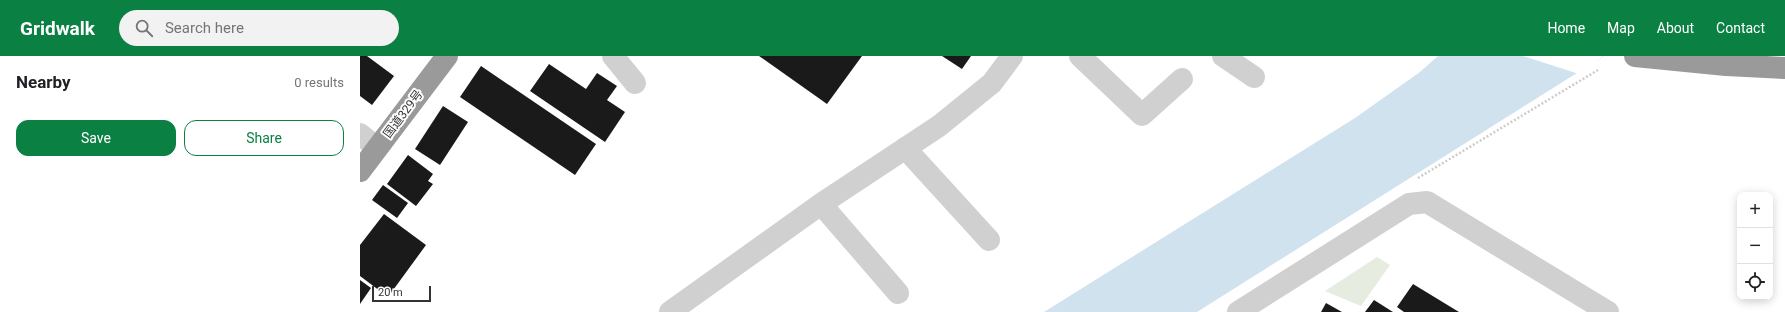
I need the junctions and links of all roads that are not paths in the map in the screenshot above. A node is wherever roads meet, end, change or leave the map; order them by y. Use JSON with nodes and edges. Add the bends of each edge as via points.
{"nodes":[{"id":1,"x":446,"y":56,"type":"edge"},
{"id":2,"x":613,"y":56,"type":"edge"},
{"id":3,"x":1012,"y":56,"type":"edge"},
{"id":4,"x":1080,"y":56,"type":"edge"},
{"id":5,"x":1223,"y":56,"type":"edge"},
{"id":6,"x":1635,"y":56,"type":"edge"},
{"id":7,"x":1785,"y":68,"type":"edge"},
{"id":8,"x":1254,"y":77,"type":"dead end"},
{"id":9,"x":1182,"y":79,"type":"dead end"},
{"id":10,"x":634,"y":83,"type":"dead end"},
{"id":11,"x":360,"y":134,"type":"edge"},
{"id":12,"x":378,"y":148,"type":"junction"},
{"id":13,"x":905,"y":148,"type":"junction"},
{"id":14,"x":360,"y":171,"type":"edge"},
{"id":15,"x":821,"y":204,"type":"junction"},
{"id":16,"x":989,"y":240,"type":"dead end"},
{"id":17,"x":898,"y":293,"type":"dead end"},
{"id":18,"x":670,"y":312,"type":"edge"},
{"id":19,"x":1238,"y":312,"type":"edge"},
{"id":20,"x":1608,"y":312,"type":"edge"}],
"edges":[{"from":1,"to":12,"type":"highway","name":"国道329号"},
{"from":2,"to":10,"type":"street"},
{"from":3,"to":13,"type":"street","via":[[992,83],[939,126]]},
{"from":4,"to":9,"type":"street","via":[[1142,115]]},
{"from":5,"to":8,"type":"street"},
{"from":6,"to":7,"type":"highway"},
{"from":11,"to":12,"type":"street"},
{"from":12,"to":14,"type":"highway","name":"国道329号"},
{"from":13,"to":15,"type":"street"},
{"from":13,"to":16,"type":"street"},
{"from":15,"to":17,"type":"street"},
{"from":15,"to":18,"type":"street"},
{"from":19,"to":20,"type":"street","via":[[1409,204],[1427,202]]}]}
